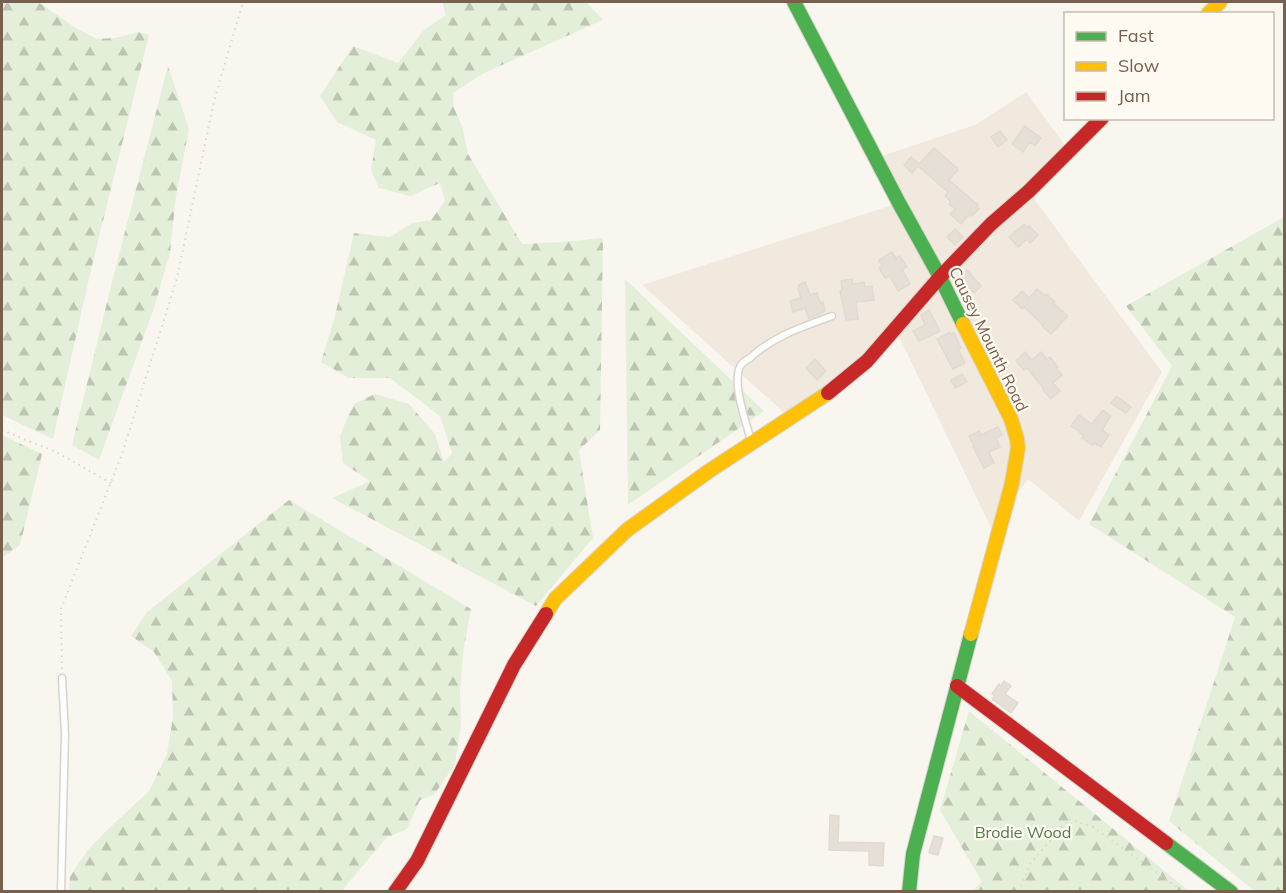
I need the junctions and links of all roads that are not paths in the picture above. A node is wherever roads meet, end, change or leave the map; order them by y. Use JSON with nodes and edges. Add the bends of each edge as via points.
{"nodes":[{"id":1,"x":794,"y":2,"type":"edge"},
{"id":2,"x":1100,"y":120,"type":"edge"},
{"id":3,"x":940,"y":277,"type":"junction"},
{"id":4,"x":832,"y":316,"type":"dead end"},
{"id":5,"x":752,"y":444,"type":"junction"},
{"id":6,"x":62,"y":678,"type":"road end"},
{"id":7,"x":957,"y":686,"type":"junction"},
{"id":8,"x":61,"y":891,"type":"edge"},
{"id":9,"x":395,"y":891,"type":"edge"},
{"id":10,"x":909,"y":891,"type":"edge"},
{"id":11,"x":1231,"y":891,"type":"edge"}],
"edges":[{"from":1,"to":3,"type":"street","name":"Causey Mounth Road"},
{"from":2,"to":3,"type":"street"},
{"from":3,"to":5,"type":"street","via":[[867,361],[828,393]]},
{"from":3,"to":7,"type":"street","name":"Causey Mounth Road","via":[[1011,419],[1017,439],[1012,483]]},
{"from":4,"to":5,"type":"lane","via":[[791,331],[760,348],[740,366],[740,402]]},
{"from":5,"to":9,"type":"street","via":[[627,530],[555,600],[514,665],[417,861]]},
{"from":6,"to":8,"type":"lane","via":[[65,734]]},
{"from":7,"to":10,"type":"street","name":"Causey Mounth Road","via":[[913,854]]},
{"from":7,"to":11,"type":"street"}]}
